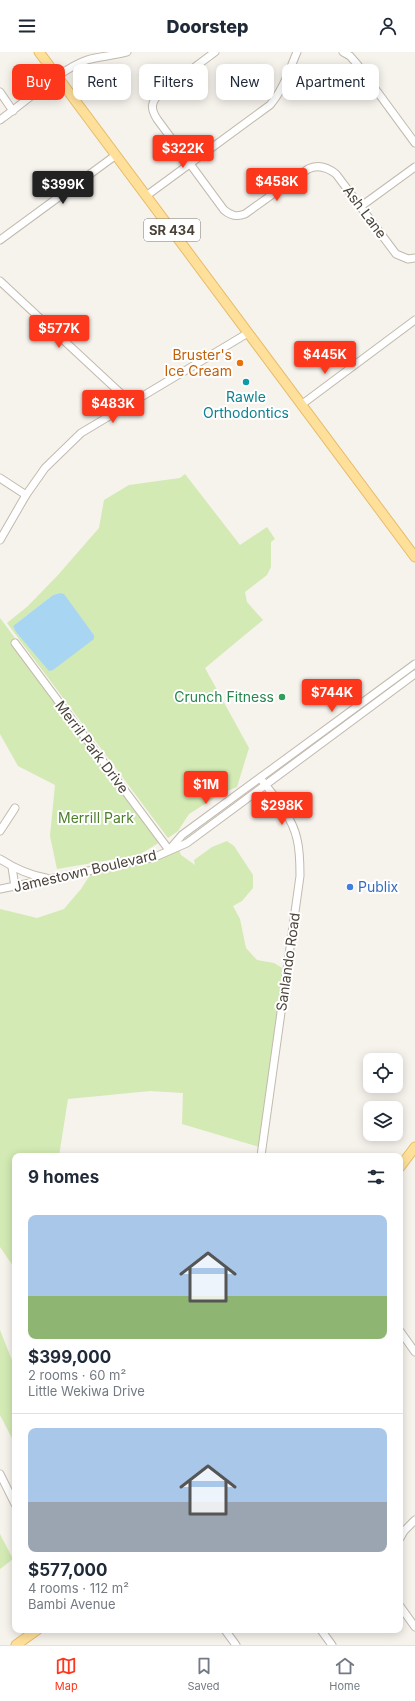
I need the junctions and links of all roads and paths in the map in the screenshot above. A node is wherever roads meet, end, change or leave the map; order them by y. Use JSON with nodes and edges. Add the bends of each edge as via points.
{"nodes":[{"id":1,"x":39,"y":52,"type":"edge"},
{"id":2,"x":124,"y":52,"type":"edge"},
{"id":3,"x":215,"y":52,"type":"edge"},
{"id":4,"x":297,"y":52,"type":"edge"},
{"id":5,"x":343,"y":52,"type":"edge"},
{"id":6,"x":48,"y":64,"type":"edge"},
{"id":7,"x":65,"y":72,"type":"edge"},
{"id":8,"x":65,"y":87,"type":"edge"},
{"id":9,"x":0,"y":92,"type":"edge"},
{"id":10,"x":27,"y":100,"type":"edge"},
{"id":11,"x":13,"y":110,"type":"junction"},
{"id":12,"x":0,"y":120,"type":"edge"},
{"id":13,"x":415,"y":143,"type":"edge"},
{"id":14,"x":116,"y":156,"type":"junction"},
{"id":15,"x":190,"y":163,"type":"junction"},
{"id":16,"x":415,"y":167,"type":"edge"},
{"id":17,"x":146,"y":196,"type":"junction"},
{"id":18,"x":360,"y":207,"type":"junction"},
{"id":19,"x":0,"y":240,"type":"edge"},
{"id":20,"x":411,"y":259,"type":"edge"},
{"id":21,"x":0,"y":281,"type":"edge"},
{"id":22,"x":415,"y":320,"type":"edge"},
{"id":23,"x":248,"y":332,"type":"junction"},
{"id":24,"x":130,"y":402,"type":"junction"},
{"id":25,"x":301,"y":405,"type":"junction"},
{"id":26,"x":0,"y":478,"type":"edge"},
{"id":27,"x":26,"y":495,"type":"junction"},
{"id":28,"x":0,"y":540,"type":"edge"},
{"id":29,"x":415,"y":557,"type":"edge"},
{"id":30,"x":15,"y":643,"type":"dead end"},
{"id":31,"x":415,"y":664,"type":"edge"},
{"id":32,"x":415,"y":674,"type":"edge"},
{"id":33,"x":260,"y":778,"type":"junction"},
{"id":34,"x":265,"y":785,"type":"junction"},
{"id":35,"x":15,"y":808,"type":"dead end"},
{"id":36,"x":0,"y":831,"type":"edge"},
{"id":37,"x":169,"y":850,"type":"junction"},
{"id":38,"x":0,"y":859,"type":"edge"},
{"id":39,"x":12,"y":867,"type":"junction"},
{"id":40,"x":50,"y":879,"type":"junction"},
{"id":41,"x":15,"y":887,"type":"junction"},
{"id":42,"x":0,"y":889,"type":"edge"},
{"id":43,"x":415,"y":1146,"type":"edge"},
{"id":44,"x":261,"y":1153,"type":"edge"},
{"id":45,"x":403,"y":1163,"type":"edge"},
{"id":46,"x":403,"y":1335,"type":"edge"},
{"id":47,"x":415,"y":1352,"type":"edge"},
{"id":48,"x":0,"y":1474,"type":"edge"},
{"id":49,"x":12,"y":1498,"type":"edge"},
{"id":50,"x":415,"y":1520,"type":"edge"},
{"id":51,"x":403,"y":1533,"type":"edge"},
{"id":52,"x":403,"y":1610,"type":"edge"},
{"id":53,"x":415,"y":1627,"type":"edge"},
{"id":54,"x":33,"y":1633,"type":"edge"},
{"id":55,"x":227,"y":1633,"type":"edge"},
{"id":56,"x":323,"y":1633,"type":"edge"},
{"id":57,"x":16,"y":1645,"type":"edge"},
{"id":58,"x":236,"y":1645,"type":"edge"},
{"id":59,"x":332,"y":1645,"type":"edge"}],
"edges":[{"from":1,"to":6,"type":"main road","number":"SR 434"},
{"from":2,"to":7,"type":"street","via":[[86,60]]},
{"from":3,"to":15,"type":"street","via":[[153,100],[153,112],[157,119]]},
{"from":4,"to":15,"type":"street","via":[[278,96],[270,105]]},
{"from":5,"to":13,"type":"street","via":[[357,64]]},
{"from":8,"to":14,"type":"main road","number":"SR 434"},
{"from":9,"to":11,"type":"street"},
{"from":10,"to":11,"type":"street"},
{"from":11,"to":12,"type":"street"},
{"from":14,"to":17,"type":"main road","number":"SR 434"},
{"from":14,"to":19,"type":"street"},
{"from":15,"to":17,"type":"street"},
{"from":15,"to":18,"type":"street","name":"Ash Lane","via":[[224,210],[233,216],[245,214],[312,166],[329,168]]},
{"from":16,"to":18,"type":"street"},
{"from":17,"to":23,"type":"main road","number":"SR 434"},
{"from":18,"to":20,"type":"street","name":"Ash Lane","via":[[396,254]]},
{"from":21,"to":24,"type":"street"},
{"from":22,"to":25,"type":"street"},
{"from":23,"to":24,"type":"street"},
{"from":23,"to":25,"type":"main road","number":"SR 434"},
{"from":24,"to":27,"type":"street","via":[[82,433],[45,468]]},
{"from":25,"to":29,"type":"main road","number":"SR 434"},
{"from":26,"to":27,"type":"street"},
{"from":27,"to":28,"type":"street"},
{"from":30,"to":37,"type":"street","name":"Merril Park Drive"},
{"from":31,"to":33,"type":"street","name":"Jamestown Boulevard"},
{"from":32,"to":34,"type":"street","name":"Jamestown Boulevard"},
{"from":33,"to":34,"type":"street","name":"Sanlando Road"},
{"from":33,"to":37,"type":"street","name":"Jamestown Boulevard","via":[[182,835]]},
{"from":34,"to":37,"type":"street","name":"Jamestown Boulevard","via":[[187,843]]},
{"from":34,"to":44,"type":"street","name":"Sanlando Road","via":[[291,822],[297,838],[300,876]]},
{"from":35,"to":36,"type":"street"},
{"from":37,"to":40,"type":"street","name":"Jamestown Boulevard","via":[[155,857],[123,865]]},
{"from":38,"to":39,"type":"street"},
{"from":39,"to":40,"type":"street"},
{"from":39,"to":41,"type":"street"},
{"from":40,"to":41,"type":"street","name":"Jamestown Boulevard"},
{"from":41,"to":42,"type":"street","name":"Jamestown Boulevard"},
{"from":43,"to":45,"type":"main road"},
{"from":46,"to":47,"type":"street"},
{"from":48,"to":49,"type":"street"},
{"from":50,"to":51,"type":"street"},
{"from":52,"to":53,"type":"street"},
{"from":54,"to":57,"type":"main road"},
{"from":55,"to":58,"type":"street"},
{"from":56,"to":59,"type":"street"}]}
